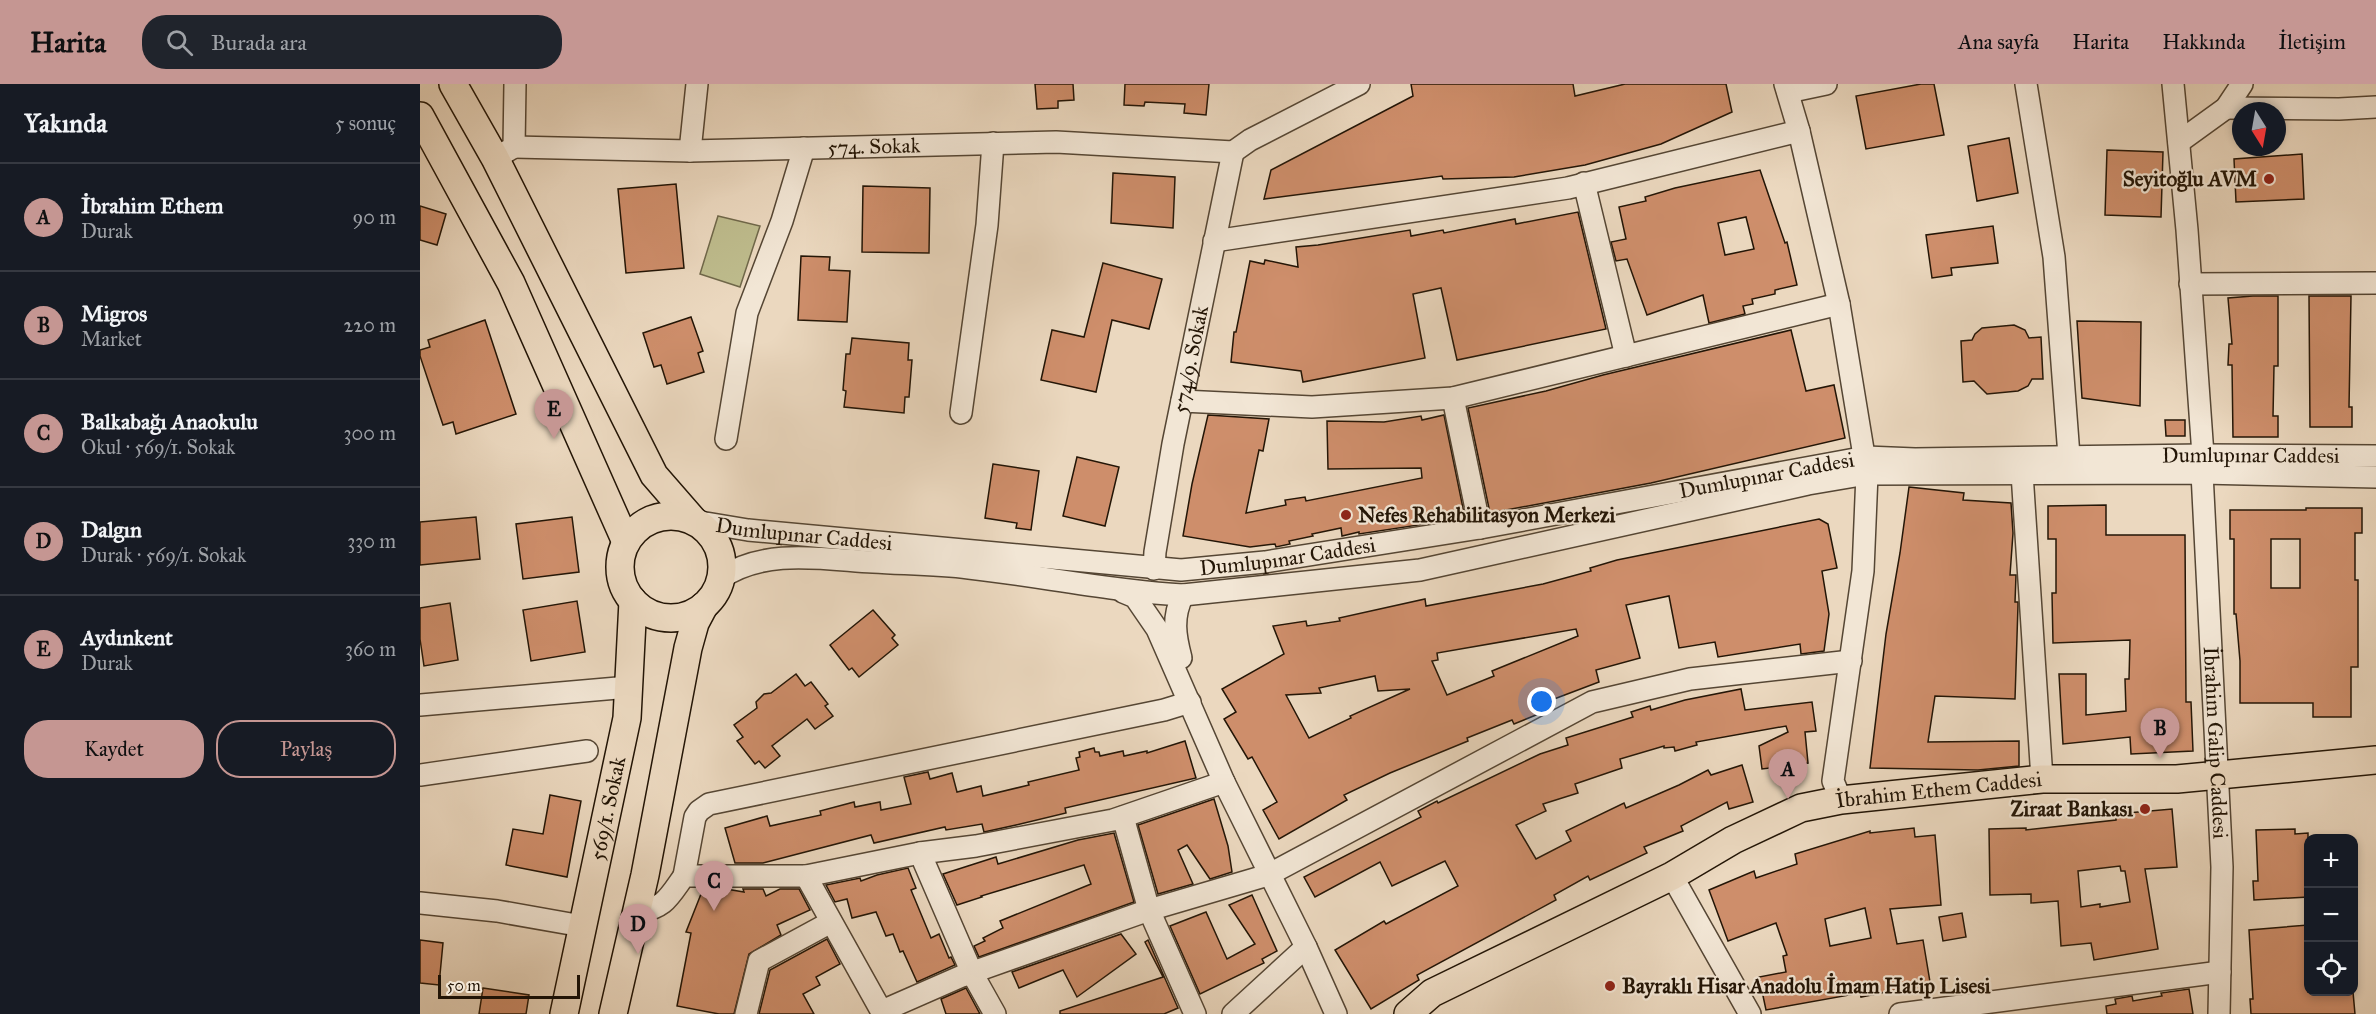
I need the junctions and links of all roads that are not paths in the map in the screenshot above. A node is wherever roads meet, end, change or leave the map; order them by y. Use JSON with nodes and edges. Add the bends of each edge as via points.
{"nodes":[{"id":1,"x":453,"y":84,"type":"edge"},
{"id":2,"x":515,"y":84,"type":"edge"},
{"id":3,"x":697,"y":84,"type":"edge"},
{"id":4,"x":1359,"y":84,"type":"edge"},
{"id":5,"x":1826,"y":84,"type":"edge"},
{"id":6,"x":2026,"y":84,"type":"edge"},
{"id":7,"x":2173,"y":84,"type":"edge"},
{"id":8,"x":2242,"y":84,"type":"edge"},
{"id":9,"x":1786,"y":88,"type":"edge"},
{"id":10,"x":2376,"y":107,"type":"edge"},
{"id":11,"x":2226,"y":108,"type":"junction"},
{"id":12,"x":420,"y":116,"type":"edge"},
{"id":13,"x":1798,"y":131,"type":"junction"},
{"id":14,"x":2179,"y":142,"type":"junction"},
{"id":15,"x":993,"y":143,"type":"junction"},
{"id":16,"x":804,"y":148,"type":"junction"},
{"id":17,"x":690,"y":150,"type":"junction"},
{"id":18,"x":504,"y":152,"type":"junction"},
{"id":19,"x":1233,"y":152,"type":"junction"},
{"id":20,"x":1584,"y":183,"type":"junction"},
{"id":21,"x":1214,"y":241,"type":"junction"},
{"id":22,"x":2376,"y":283,"type":"edge"},
{"id":23,"x":2190,"y":284,"type":"junction"},
{"id":24,"x":1839,"y":304,"type":"junction"},
{"id":25,"x":1626,"y":356,"type":"junction"},
{"id":26,"x":1453,"y":398,"type":"junction"},
{"id":27,"x":1182,"y":401,"type":"junction"},
{"id":28,"x":961,"y":413,"type":"dead end"},
{"id":29,"x":726,"y":439,"type":"dead end"},
{"id":30,"x":2069,"y":456,"type":"junction"},
{"id":31,"x":2376,"y":456,"type":"edge"},
{"id":32,"x":2202,"y":464,"type":"junction"},
{"id":33,"x":1867,"y":465,"type":"junction"},
{"id":34,"x":2022,"y":473,"type":"junction"},
{"id":35,"x":2376,"y":477,"type":"edge"},
{"id":36,"x":694,"y":521,"type":"junction"},
{"id":37,"x":1480,"y":528,"type":"junction"},
{"id":38,"x":626,"y":543,"type":"junction"},
{"id":39,"x":1154,"y":568,"type":"junction"},
{"id":40,"x":721,"y":578,"type":"junction"},
{"id":41,"x":1114,"y":587,"type":"junction"},
{"id":42,"x":1183,"y":595,"type":"junction"},
{"id":43,"x":633,"y":601,"type":"junction"},
{"id":44,"x":704,"y":606,"type":"junction"},
{"id":45,"x":1851,"y":661,"type":"junction"},
{"id":46,"x":629,"y":687,"type":"junction"},
{"id":47,"x":1190,"y":702,"type":"junction"},
{"id":48,"x":420,"y":705,"type":"edge"},
{"id":49,"x":587,"y":751,"type":"dead end"},
{"id":50,"x":2376,"y":760,"type":"edge"},
{"id":51,"x":420,"y":775,"type":"edge"},
{"id":52,"x":2217,"y":775,"type":"junction"},
{"id":53,"x":2042,"y":779,"type":"junction"},
{"id":54,"x":1224,"y":782,"type":"junction"},
{"id":55,"x":1841,"y":800,"type":"junction"},
{"id":56,"x":1123,"y":817,"type":"junction"},
{"id":57,"x":920,"y":853,"type":"junction"},
{"id":58,"x":1268,"y":875,"type":"junction"},
{"id":59,"x":684,"y":876,"type":"junction"},
{"id":60,"x":806,"y":876,"type":"junction"},
{"id":61,"x":1672,"y":876,"type":"junction"},
{"id":62,"x":420,"y":903,"type":"edge"},
{"id":63,"x":1149,"y":910,"type":"junction"},
{"id":64,"x":636,"y":914,"type":"junction"},
{"id":65,"x":831,"y":922,"type":"junction"},
{"id":66,"x":582,"y":926,"type":"junction"},
{"id":67,"x":1306,"y":947,"type":"junction"},
{"id":68,"x":2220,"y":972,"type":"junction"},
{"id":69,"x":972,"y":973,"type":"junction"},
{"id":70,"x":883,"y":1012,"type":"edge"},
{"id":71,"x":564,"y":1014,"type":"edge"},
{"id":72,"x":614,"y":1014,"type":"edge"},
{"id":73,"x":746,"y":1014,"type":"edge"},
{"id":74,"x":995,"y":1014,"type":"edge"},
{"id":75,"x":1195,"y":1014,"type":"edge"},
{"id":76,"x":1233,"y":1014,"type":"edge"},
{"id":77,"x":1336,"y":1014,"type":"edge"},
{"id":78,"x":1408,"y":1014,"type":"edge"},
{"id":79,"x":1749,"y":1014,"type":"edge"},
{"id":80,"x":1900,"y":1014,"type":"edge"},
{"id":81,"x":2219,"y":1014,"type":"edge"}],
"edges":[{"from":1,"to":18,"type":"main road","name":"Dumlupınar Caddesi"},
{"from":2,"to":18,"type":"street"},
{"from":3,"to":17,"type":"street"},
{"from":4,"to":19,"type":"street"},
{"from":5,"to":9,"type":"street"},
{"from":6,"to":30,"type":"street","via":[[2054,256]]},
{"from":7,"to":14,"type":"street","name":"İbrahim Galip Caddesi"},
{"from":8,"to":11,"type":"street"},
{"from":9,"to":13,"type":"street"},
{"from":10,"to":11,"type":"street"},
{"from":11,"to":14,"type":"street"},
{"from":12,"to":38,"type":"main road","via":[[511,283]]},
{"from":13,"to":20,"type":"street"},
{"from":13,"to":24,"type":"street"},
{"from":14,"to":23,"type":"street","name":"İbrahim Galip Caddesi"},
{"from":15,"to":16,"type":"street","name":"574. Sokak"},
{"from":15,"to":19,"type":"street","name":"574. Sokak","via":[[1056,142]]},
{"from":15,"to":28,"type":"street","via":[[987,225]]},
{"from":16,"to":17,"type":"street","name":"574. Sokak"},
{"from":16,"to":29,"type":"street","via":[[782,221],[747,313]]},
{"from":17,"to":18,"type":"street","name":"574. Sokak"},
{"from":18,"to":36,"type":"main road","name":"Dumlupınar Caddesi","via":[[654,476]]},
{"from":19,"to":21,"type":"street","name":"574/9. Sokak"},
{"from":20,"to":21,"type":"street"},
{"from":20,"to":25,"type":"street"},
{"from":21,"to":27,"type":"street","name":"574/9. Sokak"},
{"from":22,"to":23,"type":"street"},
{"from":23,"to":32,"type":"street","name":"İbrahim Galip Caddesi"},
{"from":24,"to":25,"type":"street"},
{"from":24,"to":33,"type":"street"},
{"from":25,"to":26,"type":"street"},
{"from":26,"to":27,"type":"street","via":[[1312,407]]},
{"from":26,"to":37,"type":"street"},
{"from":27,"to":39,"type":"street","name":"574/9. Sokak"},
{"from":30,"to":32,"type":"street","name":"Dumlupınar Caddesi"},
{"from":30,"to":33,"type":"street","name":"Dumlupınar Caddesi","via":[[1915,459]]},
{"from":31,"to":32,"type":"street","name":"Dumlupınar Caddesi"},
{"from":32,"to":34,"type":"street"},
{"from":32,"to":35,"type":"street"},
{"from":32,"to":52,"type":"street","name":"İbrahim Galip Caddesi"},
{"from":33,"to":34,"type":"street"},
{"from":33,"to":37,"type":"street","name":"Dumlupınar Caddesi"},
{"from":33,"to":42,"type":"street","name":"Dumlupınar Caddesi","via":[[1808,484],[1420,570]]},
{"from":33,"to":45,"type":"street","via":[[1863,571]]},
{"from":34,"to":53,"type":"street"},
{"from":36,"to":38,"type":"main road","via":[[671,516],[648,521]]},
{"from":36,"to":39,"type":"street","name":"Dumlupınar Caddesi","via":[[748,530]]},
{"from":36,"to":40,"type":"main road","via":[[717,544]]},
{"from":37,"to":39,"type":"street","name":"Dumlupınar Caddesi","via":[[1265,562],[1181,570]]},
{"from":38,"to":43,"type":"main road","via":[[620,573]]},
{"from":40,"to":41,"type":"street","name":"Dumlupınar Caddesi","via":[[765,559],[802,558],[967,568]]},
{"from":40,"to":44,"type":"main road"},
{"from":41,"to":42,"type":"street","name":"Dumlupınar Caddesi"},
{"from":41,"to":47,"type":"street","via":[[1135,597],[1145,610]]},
{"from":42,"to":47,"type":"street","via":[[1174,631]]},
{"from":43,"to":44,"type":"main road","via":[[645,611],[675,618]]},
{"from":43,"to":46,"type":"main road","name":"569/1. Sokak"},
{"from":44,"to":64,"type":"main road","via":[[688,648]]},
{"from":45,"to":55,"type":"street","via":[[1833,781]]},
{"from":45,"to":58,"type":"street","via":[[1690,679],[1592,702]]},
{"from":46,"to":48,"type":"street"},
{"from":46,"to":66,"type":"main road","name":"569/1. Sokak","via":[[627,718]]},
{"from":47,"to":54,"type":"street"},
{"from":47,"to":59,"type":"street","via":[[709,804],[695,817]]},
{"from":49,"to":51,"type":"street"},
{"from":50,"to":52,"type":"main road","name":"İbrahim Ethem Caddesi"},
{"from":52,"to":53,"type":"main road","name":"İbrahim Ethem Caddesi","via":[[2177,779]]},
{"from":52,"to":68,"type":"street","name":"İbrahim Galip Caddesi","via":[[2222,867]]},
{"from":53,"to":55,"type":"main road","name":"İbrahim Ethem Caddesi"},
{"from":54,"to":56,"type":"street"},
{"from":54,"to":58,"type":"street"},
{"from":55,"to":61,"type":"main road","name":"İbrahim Ethem Caddesi","via":[[1801,808],[1733,840]]},
{"from":56,"to":57,"type":"street"},
{"from":56,"to":63,"type":"street"},
{"from":57,"to":60,"type":"street"},
{"from":57,"to":69,"type":"street"},
{"from":58,"to":63,"type":"street"},
{"from":58,"to":67,"type":"street"},
{"from":59,"to":60,"type":"street"},
{"from":59,"to":64,"type":"street","via":[[666,902]]},
{"from":60,"to":65,"type":"street"},
{"from":61,"to":78,"type":"main road","name":"İbrahim Ethem Caddesi","via":[[1432,993]]},
{"from":61,"to":79,"type":"street"},
{"from":62,"to":66,"type":"street"},
{"from":63,"to":69,"type":"street"},
{"from":63,"to":75,"type":"street"},
{"from":64,"to":72,"type":"main road"},
{"from":65,"to":70,"type":"street"},
{"from":65,"to":73,"type":"street","via":[[759,961]]},
{"from":66,"to":71,"type":"main road","name":"569/1. Sokak"},
{"from":67,"to":76,"type":"street"},
{"from":67,"to":77,"type":"street"},
{"from":68,"to":80,"type":"street"},
{"from":68,"to":81,"type":"street","name":"İbrahim Galip Caddesi"},
{"from":69,"to":70,"type":"street"},
{"from":69,"to":74,"type":"street"}]}
